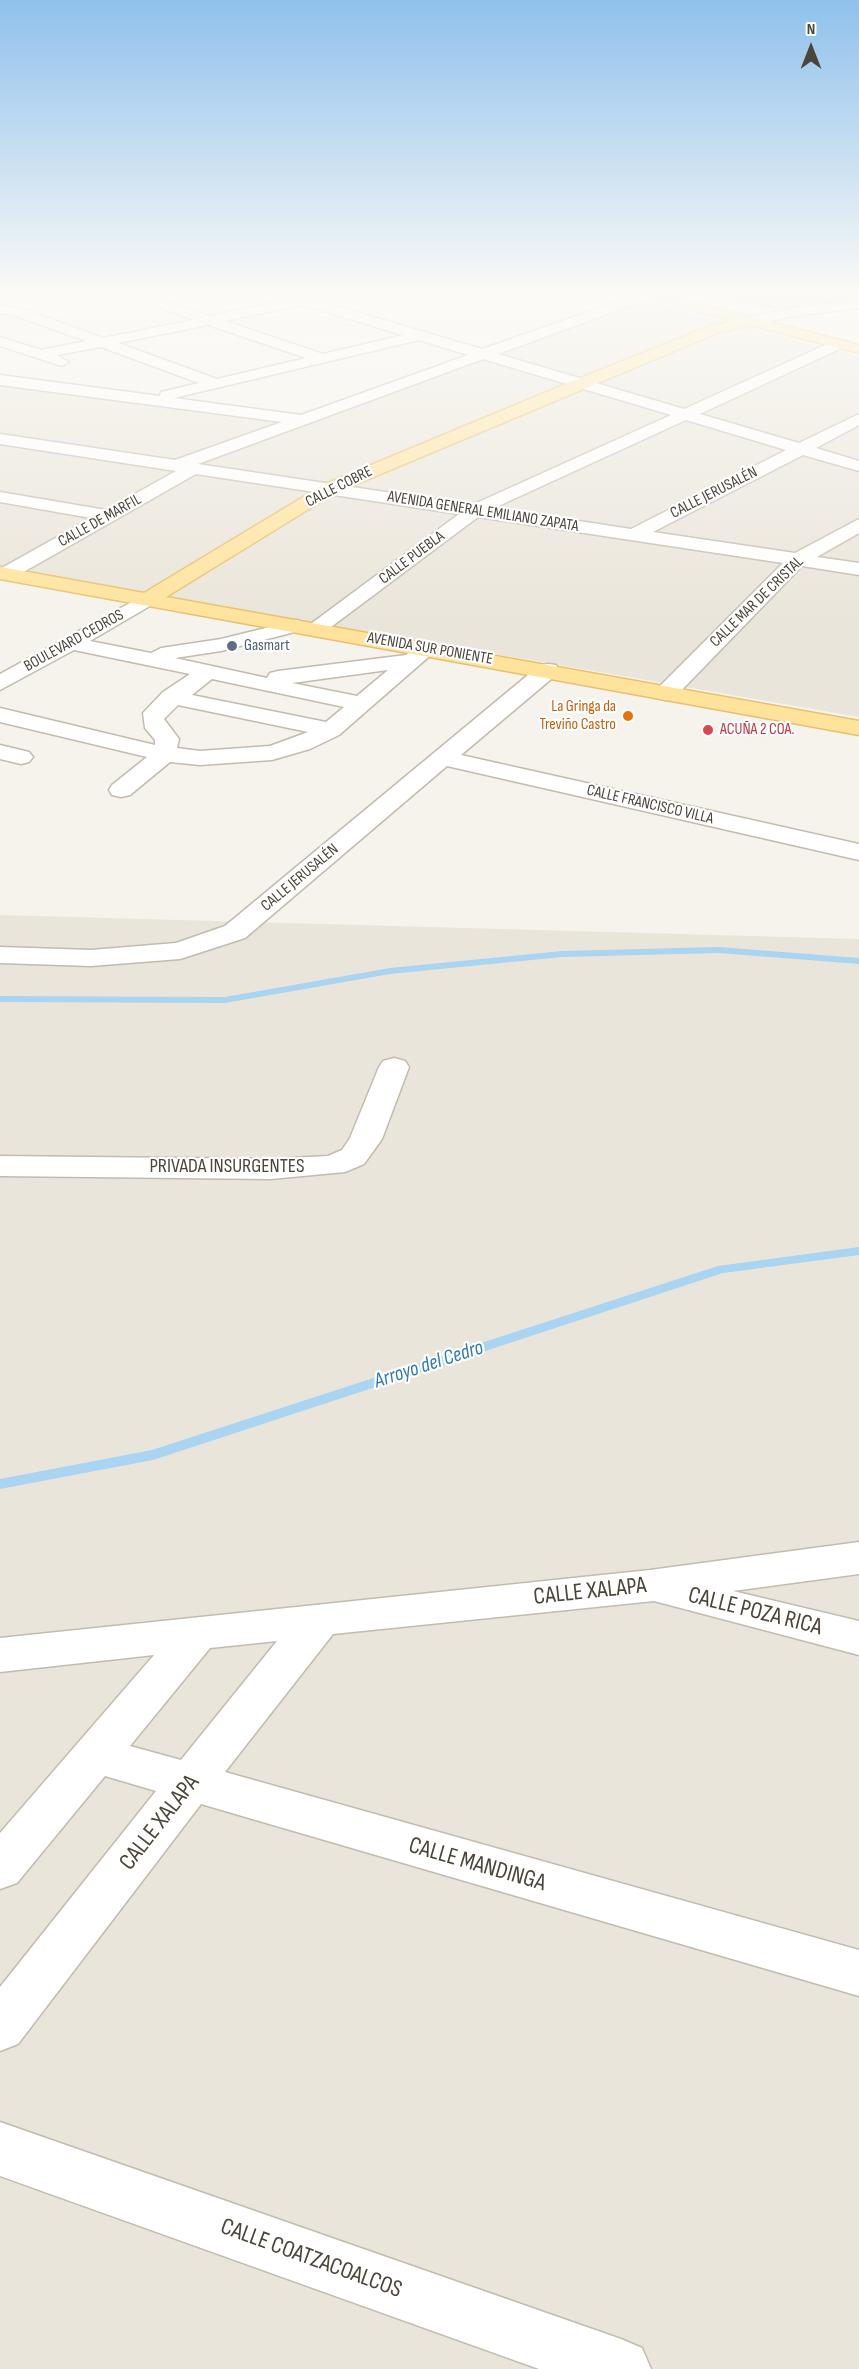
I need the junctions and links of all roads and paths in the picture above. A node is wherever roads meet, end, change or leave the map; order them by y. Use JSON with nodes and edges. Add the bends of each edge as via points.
{"nodes":[{"id":1,"x":167,"y":402,"type":"edge"},
{"id":2,"x":355,"y":402,"type":"edge"},
{"id":3,"x":537,"y":402,"type":"edge"},
{"id":4,"x":648,"y":402,"type":"edge"},
{"id":5,"x":716,"y":402,"type":"edge"},
{"id":6,"x":690,"y":414,"type":"junction"},
{"id":7,"x":859,"y":419,"type":"edge"},
{"id":8,"x":304,"y":420,"type":"junction"},
{"id":9,"x":775,"y":424,"type":"dead end"},
{"id":10,"x":806,"y":425,"type":"dead end"},
{"id":11,"x":748,"y":432,"type":"junction"},
{"id":12,"x":834,"y":432,"type":"junction"},
{"id":13,"x":0,"y":439,"type":"edge"},
{"id":14,"x":801,"y":448,"type":"junction"},
{"id":15,"x":859,"y":466,"type":"edge"},
{"id":16,"x":185,"y":467,"type":"junction"},
{"id":17,"x":329,"y":489,"type":"junction"},
{"id":18,"x":0,"y":497,"type":"edge"},
{"id":19,"x":474,"y":511,"type":"junction"},
{"id":20,"x":110,"y":516,"type":"junction"},
{"id":21,"x":859,"y":525,"type":"edge"},
{"id":22,"x":633,"y":535,"type":"junction"},
{"id":23,"x":797,"y":560,"type":"junction"},
{"id":24,"x":859,"y":569,"type":"edge"},
{"id":25,"x":3,"y":574,"type":"edge"},
{"id":26,"x":148,"y":599,"type":"junction"},
{"id":27,"x":307,"y":628,"type":"junction"},
{"id":28,"x":71,"y":644,"type":"junction"},
{"id":29,"x":418,"y":655,"type":"junction"},
{"id":30,"x":139,"y":657,"type":"junction"},
{"id":31,"x":548,"y":670,"type":"junction"},
{"id":32,"x":207,"y":672,"type":"junction"},
{"id":33,"x":256,"y":681,"type":"junction"},
{"id":34,"x":0,"y":683,"type":"edge"},
{"id":35,"x":666,"y":693,"type":"junction"},
{"id":36,"x":171,"y":697,"type":"junction"},
{"id":37,"x":362,"y":704,"type":"junction"},
{"id":38,"x":0,"y":715,"type":"edge"},
{"id":39,"x":859,"y":728,"type":"edge"},
{"id":40,"x":331,"y":730,"type":"junction"},
{"id":41,"x":165,"y":754,"type":"junction"},
{"id":42,"x":442,"y":758,"type":"junction"},
{"id":43,"x":121,"y":790,"type":"dead end"},
{"id":44,"x":859,"y":852,"type":"edge"},
{"id":45,"x":0,"y":956,"type":"edge"},
{"id":46,"x":394,"y":1067,"type":"dead end"},
{"id":47,"x":0,"y":1166,"type":"edge"},
{"id":48,"x":859,"y":1558,"type":"edge"},
{"id":49,"x":650,"y":1586,"type":"junction"},
{"id":50,"x":321,"y":1619,"type":"junction"},
{"id":51,"x":196,"y":1635,"type":"junction"},
{"id":52,"x":859,"y":1638,"type":"edge"},
{"id":53,"x":0,"y":1655,"type":"edge"},
{"id":54,"x":96,"y":1755,"type":"junction"},
{"id":55,"x":191,"y":1784,"type":"junction"},
{"id":56,"x":0,"y":1868,"type":"edge"},
{"id":57,"x":859,"y":1972,"type":"edge"},
{"id":58,"x":0,"y":2027,"type":"edge"},
{"id":59,"x":0,"y":2149,"type":"edge"},
{"id":60,"x":621,"y":2369,"type":"edge"}],
"edges":[{"from":1,"to":8,"type":"street"},
{"from":2,"to":8,"type":"street","name":"CALLE DE MARFIL"},
{"from":3,"to":17,"type":"main road","name":"CALLE COBRE"},
{"from":4,"to":6,"type":"street"},
{"from":5,"to":6,"type":"street","name":"CALLE PUEBLA"},
{"from":6,"to":11,"type":"street"},
{"from":6,"to":19,"type":"street","name":"CALLE PUEBLA"},
{"from":7,"to":12,"type":"street","name":"CALLE JERUSALÉN"},
{"from":8,"to":16,"type":"street","name":"CALLE DE MARFIL"},
{"from":9,"to":11,"type":"street"},
{"from":10,"to":12,"type":"street"},
{"from":11,"to":14,"type":"street"},
{"from":12,"to":14,"type":"street","name":"CALLE JERUSALÉN"},
{"from":13,"to":16,"type":"street","name":"AVENIDA GENERAL EMILIANO ZAPATA"},
{"from":14,"to":15,"type":"street"},
{"from":14,"to":22,"type":"street","name":"CALLE JERUSALÉN"},
{"from":16,"to":17,"type":"street","name":"AVENIDA GENERAL EMILIANO ZAPATA"},
{"from":16,"to":20,"type":"street","name":"CALLE DE MARFIL"},
{"from":17,"to":19,"type":"street","name":"AVENIDA GENERAL EMILIANO ZAPATA"},
{"from":17,"to":26,"type":"main road","name":"CALLE COBRE"},
{"from":18,"to":20,"type":"street"},
{"from":19,"to":22,"type":"street","name":"AVENIDA GENERAL EMILIANO ZAPATA"},
{"from":19,"to":27,"type":"street","name":"CALLE PUEBLA"},
{"from":20,"to":25,"type":"street","name":"CALLE DE MARFIL"},
{"from":21,"to":23,"type":"street","name":"CALLE MAR DE CRISTAL"},
{"from":22,"to":23,"type":"street","name":"AVENIDA GENERAL EMILIANO ZAPATA"},
{"from":23,"to":24,"type":"street","name":"AVENIDA GENERAL EMILIANO ZAPATA"},
{"from":23,"to":35,"type":"street","name":"CALLE MAR DE CRISTAL"},
{"from":25,"to":26,"type":"main road","name":"AVENIDA SUR PONIENTE"},
{"from":26,"to":27,"type":"main road","name":"AVENIDA SUR PONIENTE"},
{"from":26,"to":28,"type":"street","name":"BOULEVARD CEDROS"},
{"from":27,"to":29,"type":"main road","name":"AVENIDA SUR PONIENTE"},
{"from":27,"to":30,"type":"street"},
{"from":28,"to":30,"type":"street"},
{"from":28,"to":34,"type":"street","name":"BOULEVARD CEDROS"},
{"from":29,"to":31,"type":"main road","name":"AVENIDA SUR PONIENTE"},
{"from":29,"to":33,"type":"street"},
{"from":29,"to":37,"type":"street"},
{"from":30,"to":32,"type":"street"},
{"from":31,"to":35,"type":"main road","name":"AVENIDA SUR PONIENTE"},
{"from":31,"to":42,"type":"street","name":"CALLE JERUSALÉN"},
{"from":32,"to":33,"type":"street"},
{"from":32,"to":36,"type":"street"},
{"from":33,"to":37,"type":"street"},
{"from":35,"to":39,"type":"main road","name":"AVENIDA SUR PONIENTE"},
{"from":36,"to":40,"type":"street"},
{"from":36,"to":41,"type":"street","via":[[154,713],[153,720],[167,739]]},
{"from":37,"to":40,"type":"street"},
{"from":38,"to":41,"type":"street"},
{"from":40,"to":41,"type":"street","via":[[272,753],[200,758]]},
{"from":41,"to":43,"type":"street"},
{"from":42,"to":44,"type":"street","name":"CALLE FRANCISCO VILLA"},
{"from":42,"to":45,"type":"street","name":"CALLE JERUSALÉN","via":[[235,932],[180,951],[91,958]]},
{"from":46,"to":47,"type":"street","name":"PRIVADA INSURGENTES","via":[[366,1139],[353,1157],[333,1165],[271,1169]]},
{"from":48,"to":49,"type":"street","name":"CALLE XALAPA"},
{"from":49,"to":50,"type":"street","name":"CALLE XALAPA"},
{"from":49,"to":52,"type":"street","name":"CALLE POZA RICA"},
{"from":50,"to":51,"type":"street","name":"CALLE XALAPA"},
{"from":50,"to":55,"type":"street","name":"CALLE XALAPA"},
{"from":51,"to":53,"type":"street","name":"CALLE XALAPA"},
{"from":51,"to":54,"type":"street"},
{"from":54,"to":55,"type":"street","name":"CALLE MANDINGA"},
{"from":54,"to":56,"type":"street"},
{"from":55,"to":57,"type":"street","name":"CALLE MANDINGA"},
{"from":55,"to":58,"type":"street","name":"CALLE XALAPA"},
{"from":59,"to":60,"type":"street","name":"CALLE COATZACOALCOS"}]}
